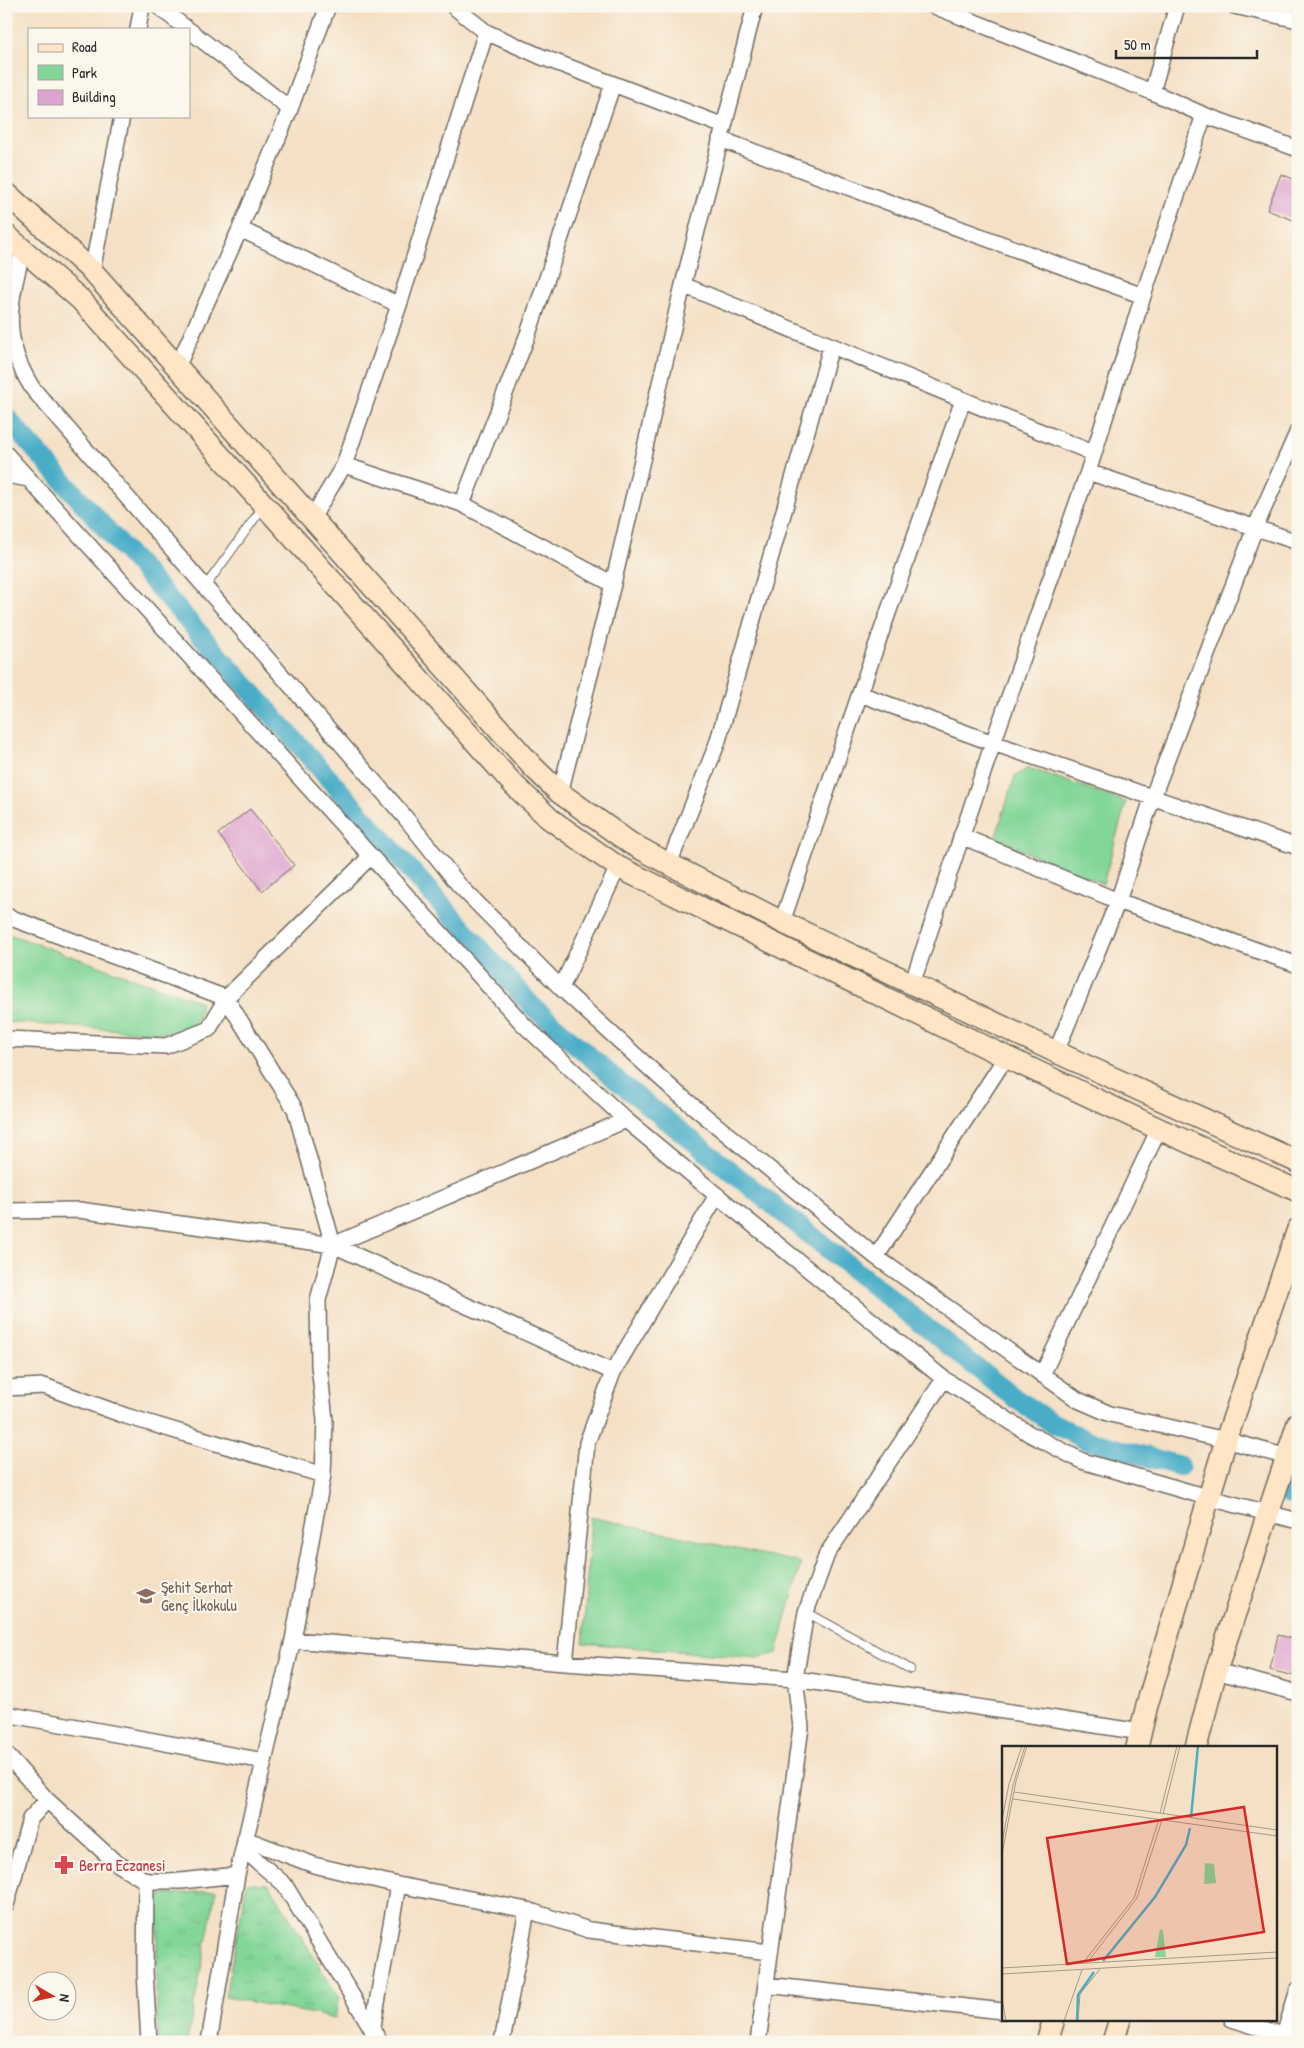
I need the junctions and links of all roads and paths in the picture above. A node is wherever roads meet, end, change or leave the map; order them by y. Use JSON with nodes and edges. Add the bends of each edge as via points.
{"nodes":[{"id":1,"x":142,"y":6,"type":"edge"},
{"id":2,"x":158,"y":6,"type":"edge"},
{"id":3,"x":328,"y":6,"type":"edge"},
{"id":4,"x":453,"y":6,"type":"edge"},
{"id":5,"x":755,"y":6,"type":"edge"},
{"id":6,"x":1178,"y":6,"type":"edge"},
{"id":7,"x":1234,"y":6,"type":"edge"},
{"id":8,"x":943,"y":8,"type":"edge"},
{"id":9,"x":1298,"y":20,"type":"edge"},
{"id":10,"x":138,"y":28,"type":"edge"},
{"id":11,"x":186,"y":28,"type":"edge"},
{"id":12,"x":190,"y":32,"type":"edge"},
{"id":13,"x":486,"y":32,"type":"junction"},
{"id":14,"x":613,"y":84,"type":"junction"},
{"id":15,"x":1152,"y":92,"type":"junction"},
{"id":16,"x":290,"y":109,"type":"junction"},
{"id":17,"x":1204,"y":115,"type":"junction"},
{"id":18,"x":122,"y":118,"type":"edge"},
{"id":19,"x":722,"y":132,"type":"junction"},
{"id":20,"x":1298,"y":149,"type":"edge"},
{"id":21,"x":6,"y":193,"type":"edge"},
{"id":22,"x":240,"y":229,"type":"junction"},
{"id":23,"x":6,"y":235,"type":"edge"},
{"id":24,"x":23,"y":249,"type":"junction"},
{"id":25,"x":92,"y":270,"type":"junction"},
{"id":26,"x":683,"y":285,"type":"junction"},
{"id":27,"x":1143,"y":296,"type":"junction"},
{"id":28,"x":399,"y":305,"type":"junction"},
{"id":29,"x":831,"y":347,"type":"junction"},
{"id":30,"x":178,"y":365,"type":"junction"},
{"id":31,"x":964,"y":400,"type":"junction"},
{"id":32,"x":1298,"y":431,"type":"edge"},
{"id":33,"x":1093,"y":453,"type":"junction"},
{"id":34,"x":6,"y":454,"type":"edge"},
{"id":35,"x":344,"y":465,"type":"junction"},
{"id":36,"x":1088,"y":472,"type":"junction"},
{"id":37,"x":6,"y":475,"type":"edge"},
{"id":38,"x":29,"y":479,"type":"junction"},
{"id":39,"x":462,"y":504,"type":"junction"},
{"id":40,"x":264,"y":506,"type":"junction"},
{"id":41,"x":312,"y":518,"type":"junction"},
{"id":42,"x":1255,"y":528,"type":"junction"},
{"id":43,"x":1298,"y":542,"type":"edge"},
{"id":44,"x":613,"y":584,"type":"junction"},
{"id":45,"x":205,"y":587,"type":"junction"},
{"id":46,"x":860,"y":694,"type":"junction"},
{"id":47,"x":993,"y":743,"type":"junction"},
{"id":48,"x":560,"y":793,"type":"junction"},
{"id":49,"x":1153,"y":796,"type":"junction"},
{"id":50,"x":961,"y":836,"type":"junction"},
{"id":51,"x":1298,"y":847,"type":"edge"},
{"id":52,"x":372,"y":856,"type":"junction"},
{"id":53,"x":669,"y":864,"type":"junction"},
{"id":54,"x":618,"y":867,"type":"junction"},
{"id":55,"x":1118,"y":901,"type":"junction"},
{"id":56,"x":6,"y":916,"type":"edge"},
{"id":57,"x":782,"y":922,"type":"junction"},
{"id":58,"x":1298,"y":965,"type":"edge"},
{"id":59,"x":912,"y":984,"type":"junction"},
{"id":60,"x":562,"y":988,"type":"junction"},
{"id":61,"x":226,"y":998,"type":"junction"},
{"id":62,"x":6,"y":1039,"type":"edge"},
{"id":63,"x":1056,"y":1052,"type":"junction"},
{"id":64,"x":1006,"y":1057,"type":"junction"},
{"id":65,"x":626,"y":1120,"type":"junction"},
{"id":66,"x":1159,"y":1129,"type":"junction"},
{"id":67,"x":1298,"y":1162,"type":"edge"},
{"id":68,"x":1298,"y":1191,"type":"edge"},
{"id":69,"x":717,"y":1195,"type":"junction"},
{"id":70,"x":6,"y":1211,"type":"edge"},
{"id":71,"x":1298,"y":1229,"type":"edge"},
{"id":72,"x":333,"y":1245,"type":"junction"},
{"id":73,"x":876,"y":1257,"type":"junction"},
{"id":74,"x":613,"y":1372,"type":"junction"},
{"id":75,"x":1042,"y":1375,"type":"junction"},
{"id":76,"x":944,"y":1379,"type":"junction"},
{"id":77,"x":6,"y":1388,"type":"edge"},
{"id":78,"x":1298,"y":1423,"type":"edge"},
{"id":79,"x":1226,"y":1440,"type":"junction"},
{"id":80,"x":1292,"y":1458,"type":"edge"},
{"id":81,"x":324,"y":1475,"type":"junction"},
{"id":82,"x":1210,"y":1498,"type":"junction"},
{"id":83,"x":1267,"y":1513,"type":"junction"},
{"id":84,"x":1298,"y":1522,"type":"edge"},
{"id":85,"x":806,"y":1612,"type":"junction"},
{"id":86,"x":292,"y":1640,"type":"junction"},
{"id":87,"x":565,"y":1663,"type":"junction"},
{"id":88,"x":910,"y":1668,"type":"dead end"},
{"id":89,"x":1216,"y":1671,"type":"junction"},
{"id":90,"x":795,"y":1679,"type":"junction"},
{"id":91,"x":1298,"y":1694,"type":"edge"},
{"id":92,"x":6,"y":1714,"type":"edge"},
{"id":93,"x":1139,"y":1739,"type":"edge"},
{"id":94,"x":1196,"y":1746,"type":"edge"},
{"id":95,"x":6,"y":1754,"type":"edge"},
{"id":96,"x":264,"y":1761,"type":"junction"},
{"id":97,"x":47,"y":1800,"type":"junction"},
{"id":98,"x":244,"y":1844,"type":"junction"},
{"id":99,"x":237,"y":1874,"type":"junction"},
{"id":100,"x":146,"y":1881,"type":"junction"},
{"id":101,"x":398,"y":1885,"type":"junction"},
{"id":102,"x":6,"y":1905,"type":"edge"},
{"id":103,"x":527,"y":1910,"type":"junction"},
{"id":104,"x":770,"y":1952,"type":"junction"},
{"id":105,"x":766,"y":1985,"type":"junction"},
{"id":106,"x":1298,"y":1990,"type":"edge"},
{"id":107,"x":1002,"y":2011,"type":"edge"},
{"id":108,"x":1054,"y":2020,"type":"edge"},
{"id":109,"x":1120,"y":2020,"type":"edge"},
{"id":110,"x":1235,"y":2020,"type":"edge"},
{"id":111,"x":376,"y":2036,"type":"edge"},
{"id":112,"x":1291,"y":2038,"type":"edge"},
{"id":113,"x":148,"y":2042,"type":"edge"},
{"id":114,"x":209,"y":2042,"type":"edge"},
{"id":115,"x":502,"y":2042,"type":"edge"},
{"id":116,"x":758,"y":2042,"type":"edge"},
{"id":117,"x":1047,"y":2042,"type":"edge"},
{"id":118,"x":1113,"y":2042,"type":"edge"}],
"edges":[{"from":1,"to":10,"type":"street"},
{"from":2,"to":11,"type":"street"},
{"from":3,"to":16,"type":"street"},
{"from":4,"to":13,"type":"street"},
{"from":5,"to":19,"type":"street"},
{"from":6,"to":15,"type":"street"},
{"from":7,"to":9,"type":"street"},
{"from":8,"to":15,"type":"street"},
{"from":12,"to":16,"type":"street"},
{"from":13,"to":14,"type":"street"},
{"from":13,"to":28,"type":"street"},
{"from":14,"to":19,"type":"street"},
{"from":14,"to":39,"type":"street","via":[[528,334]]},
{"from":15,"to":17,"type":"street"},
{"from":16,"to":22,"type":"street"},
{"from":17,"to":20,"type":"street"},
{"from":17,"to":27,"type":"street"},
{"from":18,"to":25,"type":"street"},
{"from":19,"to":26,"type":"street"},
{"from":19,"to":27,"type":"street","via":[[920,214]]},
{"from":21,"to":25,"type":"street"},
{"from":22,"to":28,"type":"street"},
{"from":22,"to":30,"type":"street"},
{"from":23,"to":24,"type":"street"},
{"from":24,"to":40,"type":"street","via":[[81,300]]},
{"from":24,"to":45,"type":"street","via":[[8,320],[12,347],[24,376]]},
{"from":25,"to":30,"type":"street"},
{"from":26,"to":29,"type":"street"},
{"from":26,"to":44,"type":"street"},
{"from":27,"to":33,"type":"street"},
{"from":28,"to":35,"type":"street"},
{"from":29,"to":31,"type":"street"},
{"from":29,"to":53,"type":"street","via":[[717,744]]},
{"from":30,"to":41,"type":"street"},
{"from":31,"to":33,"type":"street"},
{"from":31,"to":46,"type":"street"},
{"from":32,"to":42,"type":"street"},
{"from":33,"to":36,"type":"street"},
{"from":34,"to":38,"type":"street"},
{"from":35,"to":39,"type":"street"},
{"from":35,"to":41,"type":"street"},
{"from":36,"to":42,"type":"street"},
{"from":36,"to":47,"type":"street"},
{"from":37,"to":38,"type":"street"},
{"from":38,"to":52,"type":"street"},
{"from":39,"to":44,"type":"street"},
{"from":40,"to":45,"type":"lane"},
{"from":40,"to":54,"type":"street","via":[[514,785],[550,819]]},
{"from":41,"to":48,"type":"street","via":[[533,768]]},
{"from":42,"to":43,"type":"street"},
{"from":42,"to":49,"type":"street"},
{"from":44,"to":48,"type":"street"},
{"from":45,"to":60,"type":"street","via":[[404,816],[459,885]]},
{"from":46,"to":47,"type":"street"},
{"from":46,"to":57,"type":"street"},
{"from":47,"to":49,"type":"street"},
{"from":47,"to":50,"type":"street"},
{"from":48,"to":53,"type":"street","via":[[630,843]]},
{"from":49,"to":51,"type":"street"},
{"from":49,"to":55,"type":"street"},
{"from":50,"to":55,"type":"street"},
{"from":50,"to":59,"type":"street"},
{"from":52,"to":61,"type":"street"},
{"from":52,"to":65,"type":"street","via":[[524,1025]]},
{"from":53,"to":57,"type":"street"},
{"from":54,"to":60,"type":"street"},
{"from":54,"to":64,"type":"street"},
{"from":55,"to":58,"type":"street"},
{"from":55,"to":63,"type":"street"},
{"from":56,"to":61,"type":"street"},
{"from":57,"to":59,"type":"street"},
{"from":59,"to":63,"type":"street"},
{"from":60,"to":73,"type":"street","via":[[676,1092]]},
{"from":61,"to":62,"type":"street","via":[[209,1029],[166,1046]]},
{"from":61,"to":72,"type":"street","via":[[294,1109]]},
{"from":63,"to":67,"type":"street"},
{"from":64,"to":66,"type":"street"},
{"from":64,"to":73,"type":"street"},
{"from":65,"to":69,"type":"street"},
{"from":65,"to":72,"type":"street"},
{"from":66,"to":68,"type":"street"},
{"from":66,"to":75,"type":"street"},
{"from":69,"to":74,"type":"street"},
{"from":69,"to":76,"type":"street"},
{"from":70,"to":72,"type":"street","via":[[79,1210]]},
{"from":71,"to":79,"type":"street"},
{"from":72,"to":74,"type":"street"},
{"from":72,"to":81,"type":"street","via":[[318,1300],[319,1365],[325,1420]]},
{"from":73,"to":75,"type":"street"},
{"from":74,"to":87,"type":"street","via":[[587,1443]]},
{"from":75,"to":79,"type":"street","via":[[1078,1400],[1110,1414]]},
{"from":76,"to":82,"type":"street","via":[[1028,1433],[1082,1460]]},
{"from":76,"to":85,"type":"street","via":[[828,1554]]},
{"from":77,"to":81,"type":"street","via":[[44,1386],[126,1416]]},
{"from":78,"to":80,"type":"street"},
{"from":79,"to":80,"type":"street"},
{"from":79,"to":82,"type":"street"},
{"from":80,"to":83,"type":"street"},
{"from":81,"to":86,"type":"street"},
{"from":82,"to":83,"type":"street"},
{"from":82,"to":93,"type":"street"},
{"from":83,"to":84,"type":"street"},
{"from":83,"to":89,"type":"street"},
{"from":85,"to":88,"type":"lane"},
{"from":85,"to":90,"type":"street"},
{"from":86,"to":87,"type":"street"},
{"from":86,"to":96,"type":"street"},
{"from":87,"to":90,"type":"street"},
{"from":89,"to":91,"type":"street"},
{"from":89,"to":94,"type":"street"},
{"from":90,"to":93,"type":"street"},
{"from":90,"to":104,"type":"street","via":[[801,1727]]},
{"from":92,"to":96,"type":"street"},
{"from":95,"to":97,"type":"street"},
{"from":96,"to":98,"type":"street"},
{"from":97,"to":100,"type":"street","via":[[115,1862]]},
{"from":97,"to":102,"type":"street","via":[[30,1819]]},
{"from":98,"to":99,"type":"street"},
{"from":98,"to":101,"type":"street"},
{"from":98,"to":111,"type":"street","via":[[284,1884]]},
{"from":99,"to":100,"type":"street","via":[[182,1881]]},
{"from":99,"to":114,"type":"street"},
{"from":100,"to":113,"type":"street"},
{"from":101,"to":103,"type":"street"},
{"from":101,"to":111,"type":"street"},
{"from":103,"to":104,"type":"street","via":[[589,1930]]},
{"from":103,"to":115,"type":"street"},
{"from":104,"to":105,"type":"street"},
{"from":105,"to":107,"type":"street"},
{"from":105,"to":116,"type":"street"},
{"from":106,"to":112,"type":"street"},
{"from":108,"to":117,"type":"street"},
{"from":109,"to":118,"type":"street"},
{"from":110,"to":112,"type":"street"}]}
